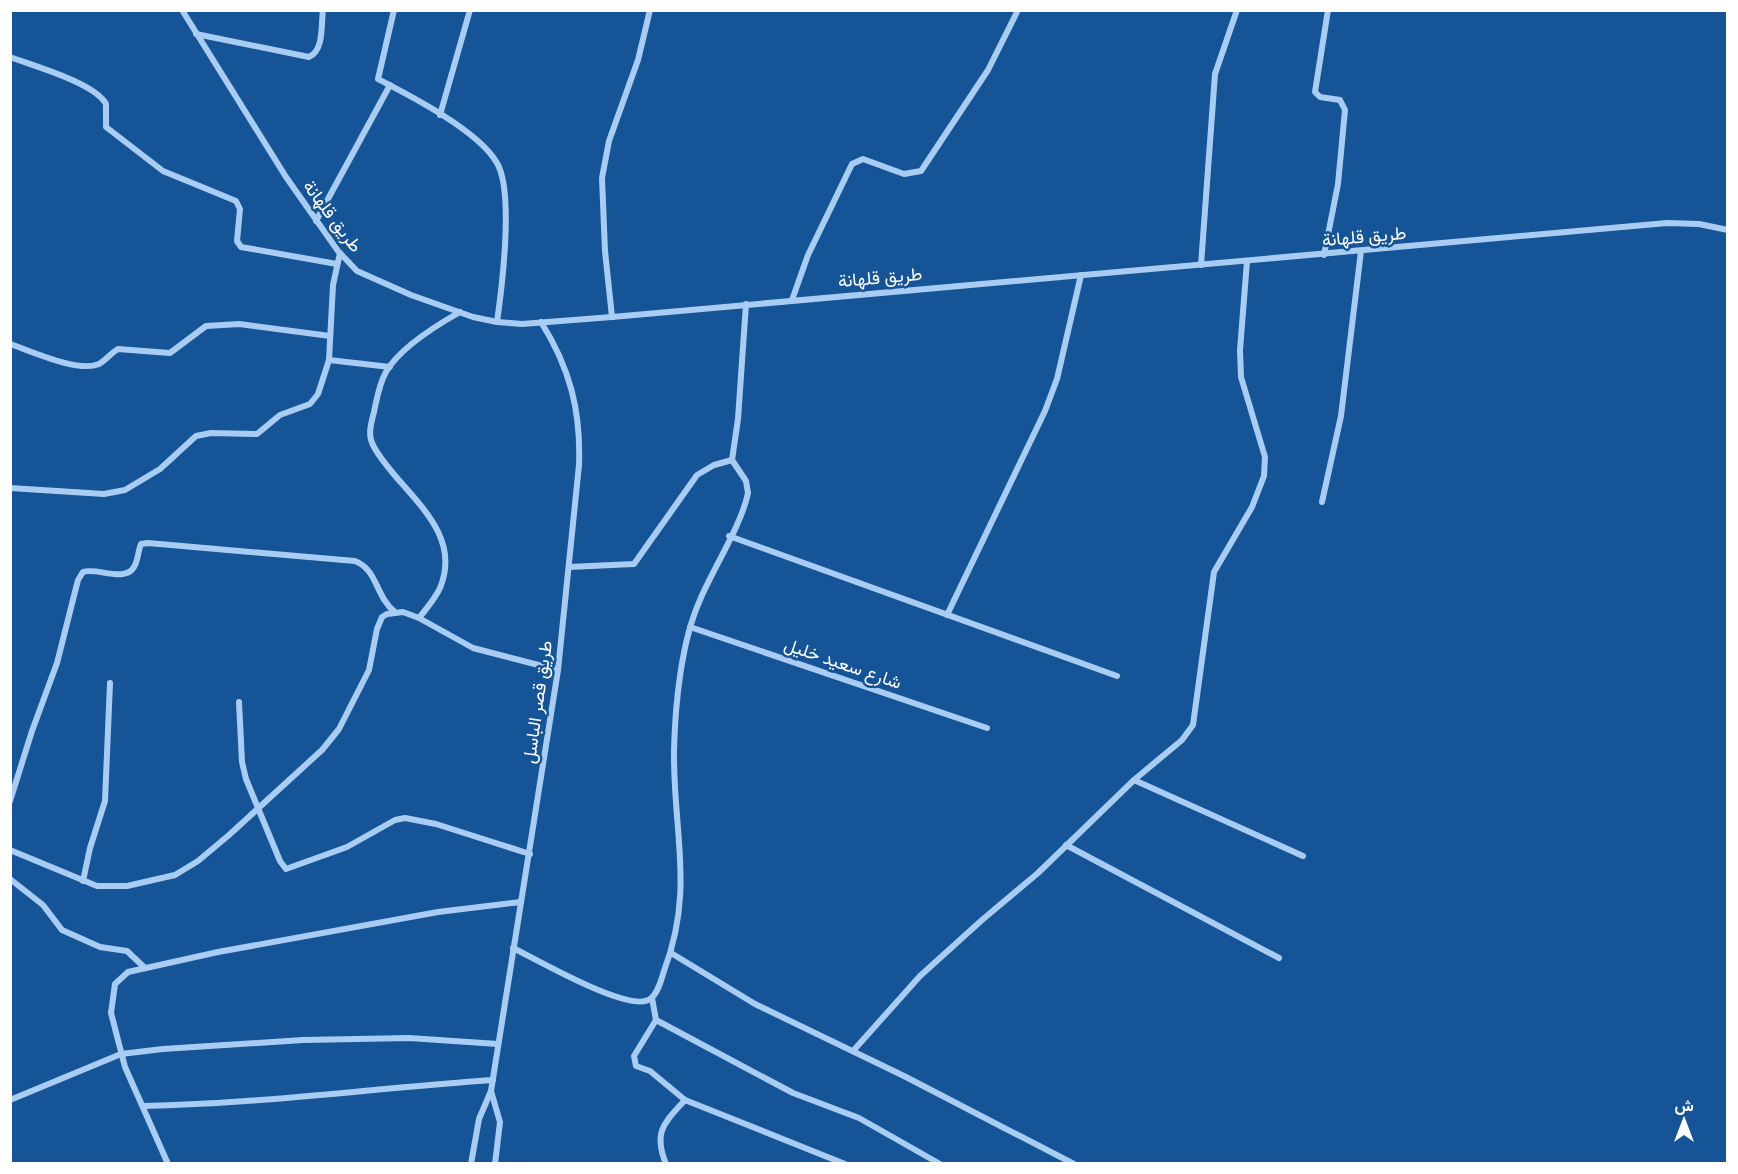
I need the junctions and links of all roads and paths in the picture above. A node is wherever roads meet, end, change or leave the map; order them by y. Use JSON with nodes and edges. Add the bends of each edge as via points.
{"nodes":[{"id":1,"x":182,"y":10,"type":"edge"},
{"id":2,"x":323,"y":10,"type":"edge"},
{"id":3,"x":394,"y":10,"type":"edge"},
{"id":4,"x":470,"y":10,"type":"edge"},
{"id":5,"x":650,"y":10,"type":"edge"},
{"id":6,"x":1018,"y":10,"type":"edge"},
{"id":7,"x":1237,"y":10,"type":"edge"},
{"id":8,"x":1328,"y":10,"type":"edge"},
{"id":9,"x":196,"y":34,"type":"junction"},
{"id":10,"x":10,"y":57,"type":"edge"},
{"id":11,"x":390,"y":86,"type":"junction"},
{"id":12,"x":440,"y":115,"type":"junction"},
{"id":13,"x":316,"y":221,"type":"junction"},
{"id":14,"x":1728,"y":230,"type":"edge"},
{"id":15,"x":1361,"y":251,"type":"junction"},
{"id":16,"x":340,"y":253,"type":"junction"},
{"id":17,"x":1323,"y":255,"type":"junction"},
{"id":18,"x":1247,"y":261,"type":"junction"},
{"id":19,"x":337,"y":264,"type":"junction"},
{"id":20,"x":1201,"y":265,"type":"junction"},
{"id":21,"x":1081,"y":275,"type":"junction"},
{"id":22,"x":792,"y":300,"type":"junction"},
{"id":23,"x":746,"y":304,"type":"junction"},
{"id":24,"x":460,"y":312,"type":"junction"},
{"id":25,"x":612,"y":317,"type":"junction"},
{"id":26,"x":497,"y":322,"type":"junction"},
{"id":27,"x":541,"y":322,"type":"junction"},
{"id":28,"x":330,"y":336,"type":"junction"},
{"id":29,"x":10,"y":344,"type":"edge"},
{"id":30,"x":329,"y":360,"type":"junction"},
{"id":31,"x":390,"y":367,"type":"junction"},
{"id":32,"x":732,"y":460,"type":"junction"},
{"id":33,"x":10,"y":488,"type":"edge"},
{"id":34,"x":1322,"y":502,"type":"dead end"},
{"id":35,"x":729,"y":536,"type":"junction"},
{"id":36,"x":569,"y":567,"type":"junction"},
{"id":37,"x":395,"y":612,"type":"junction"},
{"id":38,"x":947,"y":615,"type":"junction"},
{"id":39,"x":419,"y":618,"type":"junction"},
{"id":40,"x":690,"y":627,"type":"junction"},
{"id":41,"x":558,"y":670,"type":"junction"},
{"id":42,"x":1117,"y":676,"type":"dead end"},
{"id":43,"x":110,"y":683,"type":"dead end"},
{"id":44,"x":239,"y":702,"type":"dead end"},
{"id":45,"x":987,"y":728,"type":"dead end"},
{"id":46,"x":1134,"y":780,"type":"junction"},
{"id":47,"x":10,"y":801,"type":"edge"},
{"id":48,"x":257,"y":809,"type":"junction"},
{"id":49,"x":1066,"y":845,"type":"junction"},
{"id":50,"x":10,"y":850,"type":"edge"},
{"id":51,"x":530,"y":854,"type":"junction"},
{"id":52,"x":1304,"y":856,"type":"dead end"},
{"id":53,"x":10,"y":879,"type":"edge"},
{"id":54,"x":83,"y":880,"type":"junction"},
{"id":55,"x":521,"y":902,"type":"junction"},
{"id":56,"x":513,"y":948,"type":"junction"},
{"id":57,"x":671,"y":953,"type":"junction"},
{"id":58,"x":1279,"y":958,"type":"dead end"},
{"id":59,"x":145,"y":968,"type":"junction"},
{"id":60,"x":652,"y":998,"type":"junction"},
{"id":61,"x":656,"y":1020,"type":"junction"},
{"id":62,"x":498,"y":1044,"type":"junction"},
{"id":63,"x":853,"y":1051,"type":"junction"},
{"id":64,"x":121,"y":1054,"type":"junction"},
{"id":65,"x":493,"y":1080,"type":"junction"},
{"id":66,"x":492,"y":1091,"type":"junction"},
{"id":67,"x":10,"y":1100,"type":"edge"},
{"id":68,"x":685,"y":1100,"type":"junction"},
{"id":69,"x":143,"y":1106,"type":"junction"},
{"id":70,"x":168,"y":1164,"type":"edge"},
{"id":71,"x":471,"y":1164,"type":"edge"},
{"id":72,"x":495,"y":1164,"type":"edge"},
{"id":73,"x":666,"y":1164,"type":"edge"},
{"id":74,"x":845,"y":1164,"type":"edge"},
{"id":75,"x":940,"y":1164,"type":"edge"},
{"id":76,"x":1074,"y":1164,"type":"edge"}],
"edges":[{"from":1,"to":9,"type":"street","name":"طريق قلهانة"},
{"from":2,"to":9,"type":"street","via":[[319,47],[309,57]]},
{"from":3,"to":11,"type":"street","via":[[378,79]]},
{"from":4,"to":12,"type":"street"},
{"from":5,"to":25,"type":"street","via":[[638,60],[609,141],[602,178]]},
{"from":6,"to":22,"type":"street","via":[[988,70],[921,171],[904,174],[863,159],[852,164],[808,255]]},
{"from":7,"to":20,"type":"street","via":[[1215,74]]},
{"from":8,"to":17,"type":"street","via":[[1315,92],[1320,97],[1340,100],[1345,110],[1338,184]]},
{"from":9,"to":13,"type":"street","name":"طريق قلهانة"},
{"from":10,"to":19,"type":"street","via":[[96,93],[106,104],[106,127],[152,164],[236,201],[240,209],[237,241],[241,247]]},
{"from":11,"to":12,"type":"street"},
{"from":11,"to":13,"type":"street"},
{"from":12,"to":26,"type":"street","via":[[488,150],[499,165],[505,223]]},
{"from":13,"to":16,"type":"street","name":"طريق قلهانة"},
{"from":14,"to":15,"type":"street","name":"طريق قلهانة","via":[[1667,223]]},
{"from":15,"to":17,"type":"street","name":"طريق قلهانة"},
{"from":15,"to":34,"type":"street","via":[[1341,416]]},
{"from":16,"to":19,"type":"street"},
{"from":16,"to":24,"type":"street","name":"طريق قلهانة","via":[[357,272],[375,281]]},
{"from":17,"to":18,"type":"street","name":"طريق قلهانة"},
{"from":18,"to":20,"type":"street","name":"طريق قلهانة"},
{"from":18,"to":46,"type":"street","via":[[1241,377],[1265,457],[1264,476],[1252,507],[1214,572],[1196,720],[1182,740]]},
{"from":19,"to":28,"type":"street"},
{"from":20,"to":21,"type":"street","name":"طريق قلهانة"},
{"from":21,"to":22,"type":"street","name":"طريق قلهانة"},
{"from":21,"to":38,"type":"street","via":[[1057,379]]},
{"from":22,"to":23,"type":"street","name":"طريق قلهانة"},
{"from":23,"to":25,"type":"street","name":"طريق قلهانة"},
{"from":23,"to":32,"type":"street"},
{"from":24,"to":26,"type":"street","name":"طريق قلهانة"},
{"from":24,"to":31,"type":"street","via":[[438,325]]},
{"from":25,"to":27,"type":"street","name":"طريق قلهانة"},
{"from":26,"to":27,"type":"street","name":"طريق قلهانة"},
{"from":27,"to":36,"type":"street","name":"طريق قصر الباسل","via":[[557,347],[577,405],[580,435]]},
{"from":28,"to":29,"type":"street","via":[[239,324],[206,326],[170,353],[118,349],[100,363],[84,365]]},
{"from":28,"to":30,"type":"street"},
{"from":30,"to":31,"type":"street"},
{"from":30,"to":33,"type":"street","via":[[318,394],[310,404],[280,415],[258,434],[196,436],[160,468],[125,490],[104,494]]},
{"from":31,"to":39,"type":"street","via":[[371,422],[371,440],[392,472],[426,508],[444,555],[439,590]]},
{"from":32,"to":35,"type":"street","via":[[746,481],[748,493]]},
{"from":32,"to":36,"type":"street","via":[[698,475],[634,564]]},
{"from":35,"to":38,"type":"street"},
{"from":35,"to":40,"type":"street"},
{"from":36,"to":41,"type":"street","name":"طريق قصر الباسل"},
{"from":37,"to":39,"type":"street"},
{"from":37,"to":47,"type":"street","via":[[378,593],[368,568],[355,561],[148,543],[140,546],[130,572],[84,572],[78,580],[57,663]]},
{"from":37,"to":48,"type":"street","via":[[382,618],[369,670],[339,729]]},
{"from":38,"to":42,"type":"street"},
{"from":39,"to":41,"type":"street","via":[[473,648]]},
{"from":40,"to":45,"type":"street","name":"شارع سعيد خليل"},
{"from":40,"to":57,"type":"street","via":[[674,751],[682,872]]},
{"from":41,"to":51,"type":"street","name":"طريق قصر الباسل"},
{"from":43,"to":54,"type":"street","via":[[105,801]]},
{"from":44,"to":48,"type":"street","via":[[242,762]]},
{"from":46,"to":49,"type":"street"},
{"from":46,"to":52,"type":"street"},
{"from":48,"to":51,"type":"street","via":[[280,861],[288,869],[347,847],[405,818]]},
{"from":48,"to":54,"type":"street","via":[[198,861],[175,875],[127,886],[97,886]]},
{"from":49,"to":58,"type":"street"},
{"from":49,"to":63,"type":"street","via":[[920,976]]},
{"from":50,"to":54,"type":"street"},
{"from":51,"to":55,"type":"street","name":"طريق قصر الباسل"},
{"from":53,"to":59,"type":"street","via":[[43,905],[62,930],[100,946],[127,951]]},
{"from":55,"to":56,"type":"street","name":"طريق قصر الباسل"},
{"from":55,"to":59,"type":"street","via":[[438,912]]},
{"from":56,"to":60,"type":"street","via":[[626,1000],[641,1003]]},
{"from":56,"to":62,"type":"street","name":"طريق قصر الباسل"},
{"from":57,"to":60,"type":"street"},
{"from":57,"to":63,"type":"street","via":[[755,1004]]},
{"from":59,"to":64,"type":"street","via":[[128,972],[115,984],[112,993],[111,1013]]},
{"from":60,"to":61,"type":"street"},
{"from":61,"to":68,"type":"street","via":[[637,1050],[635,1064],[650,1071]]},
{"from":61,"to":75,"type":"street","via":[[793,1093],[859,1118]]},
{"from":62,"to":64,"type":"street","via":[[409,1038],[303,1040]]},
{"from":62,"to":65,"type":"street","name":"طريق قصر الباسل"},
{"from":63,"to":76,"type":"street"},
{"from":64,"to":67,"type":"street"},
{"from":64,"to":69,"type":"street"},
{"from":65,"to":66,"type":"street","name":"طريق قصر الباسل"},
{"from":65,"to":69,"type":"street","via":[[323,1097]]},
{"from":66,"to":71,"type":"street","name":"طريق قصر الباسل","via":[[478,1119]]},
{"from":66,"to":72,"type":"street","name":"طريق قصر الباسل","via":[[500,1122]]},
{"from":68,"to":73,"type":"street","via":[[665,1122],[661,1133],[659,1140]]},
{"from":68,"to":74,"type":"street"},
{"from":69,"to":70,"type":"street"}]}
